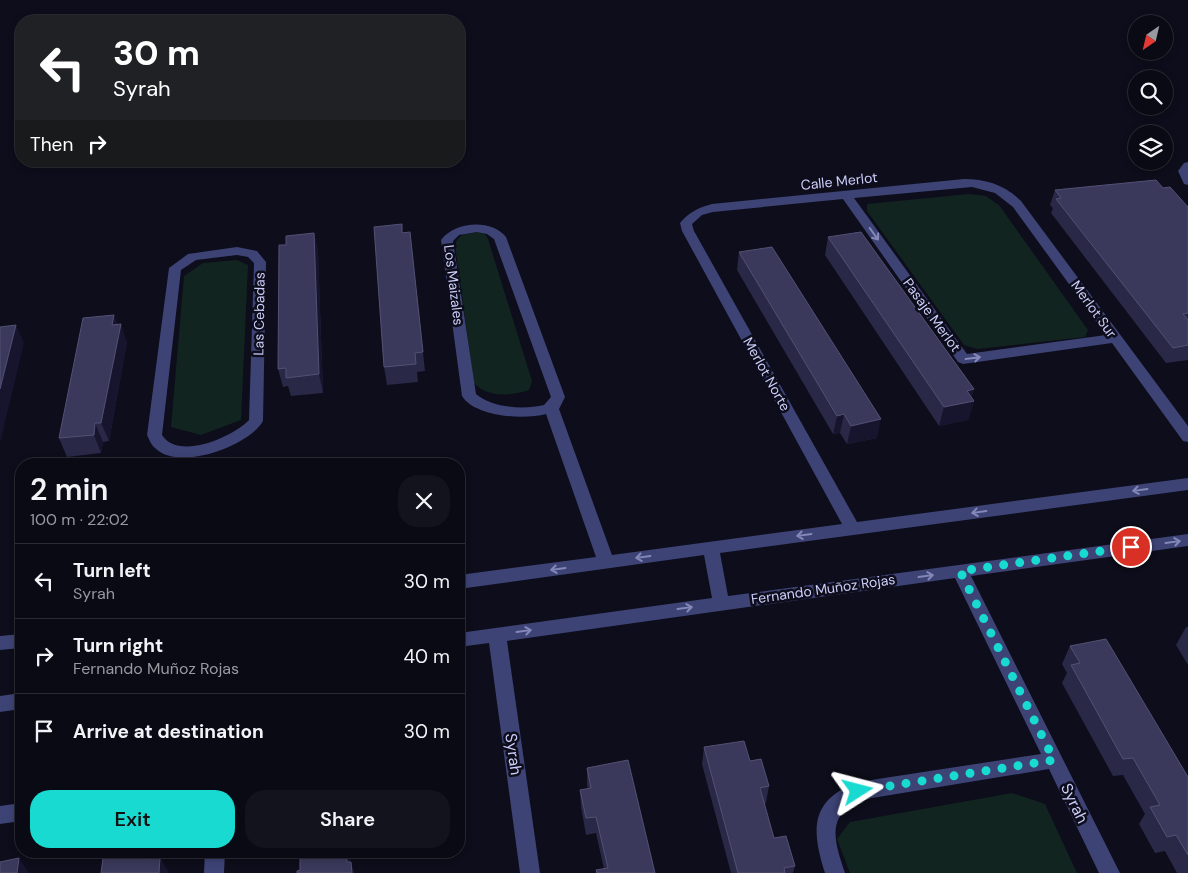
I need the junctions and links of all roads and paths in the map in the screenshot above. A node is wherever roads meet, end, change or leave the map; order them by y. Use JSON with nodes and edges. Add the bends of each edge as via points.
{"nodes":[{"id":1,"x":1188,"y":165,"type":"edge"},
{"id":2,"x":1188,"y":180,"type":"edge"},
{"id":3,"x":995,"y":187,"type":"joint"},
{"id":4,"x":846,"y":195,"type":"junction"},
{"id":5,"x":688,"y":220,"type":"joint"},
{"id":6,"x":1115,"y":338,"type":"junction"},
{"id":7,"x":551,"y":408,"type":"junction"},
{"id":8,"x":1188,"y":437,"type":"edge"},
{"id":9,"x":177,"y":458,"type":"edge"},
{"id":10,"x":1188,"y":484,"type":"edge"},
{"id":11,"x":852,"y":528,"type":"junction"},
{"id":12,"x":1188,"y":540,"type":"edge"},
{"id":13,"x":711,"y":548,"type":"junction"},
{"id":14,"x":606,"y":562,"type":"junction"},
{"id":15,"x":960,"y":571,"type":"junction"},
{"id":16,"x":465,"y":581,"type":"edge"},
{"id":17,"x":721,"y":603,"type":"junction"},
{"id":18,"x":497,"y":634,"type":"junction"},
{"id":19,"x":465,"y":639,"type":"edge"},
{"id":20,"x":15,"y":642,"type":"edge"},
{"id":21,"x":0,"y":643,"type":"edge"},
{"id":22,"x":15,"y":702,"type":"edge"},
{"id":23,"x":0,"y":704,"type":"edge"},
{"id":24,"x":1054,"y":760,"type":"junction"},
{"id":25,"x":15,"y":813,"type":"edge"},
{"id":26,"x":0,"y":815,"type":"edge"},
{"id":27,"x":215,"y":858,"type":"edge"},
{"id":28,"x":214,"y":873,"type":"edge"},
{"id":29,"x":530,"y":873,"type":"edge"},
{"id":30,"x":835,"y":873,"type":"edge"},
{"id":31,"x":1110,"y":873,"type":"edge"}],
"edges":[{"from":1,"to":2,"type":"street","via":[[1184,171]]},
{"from":3,"to":4,"type":"street","name":"Calle Merlot","via":[[964,183]]},
{"from":3,"to":6,"type":"street","name":"Merlot Sur","via":[[1017,204]]},
{"from":4,"to":5,"type":"street","name":"Calle Merlot","via":[[712,208],[698,212]]},
{"from":4,"to":6,"type":"street","name":"Pasaje Merlot","one_way":true,"via":[[963,359]]},
{"from":5,"to":11,"type":"street","name":"Merlot Norte","via":[[688,232]]},
{"from":6,"to":8,"type":"street","name":"Merlot Sur"},
{"from":7,"to":7,"type":"street","name":"Los Maizales","via":[[558,397],[500,237],[485,229],[455,232],[447,240],[470,400],[481,406],[509,411]]},
{"from":7,"to":14,"type":"street","name":"Los Maizales"},
{"from":9,"to":9,"type":"street","name":"Las Cebadas","via":[[225,444],[249,430],[256,421],[260,262],[248,252],[201,255],[187,259],[175,268],[154,435],[161,446]]},
{"from":10,"to":11,"type":"street","one_way":true},
{"from":11,"to":13,"type":"street","one_way":true},
{"from":15,"to":12,"type":"street","name":"Fernando Muñoz Rojas","one_way":true},
{"from":13,"to":14,"type":"street","one_way":true},
{"from":13,"to":17,"type":"street"},
{"from":14,"to":16,"type":"street","one_way":true},
{"from":17,"to":15,"type":"street","name":"Fernando Muñoz Rojas","one_way":true},
{"from":15,"to":24,"type":"street","name":"Syrah"},
{"from":18,"to":17,"type":"street","name":"Fernando Muñoz Rojas","one_way":true},
{"from":18,"to":19,"type":"street","name":"Fernando Muñoz Rojas"},
{"from":18,"to":29,"type":"street","name":"Syrah"},
{"from":20,"to":21,"type":"street"},
{"from":22,"to":23,"type":"street"},
{"from":24,"to":30,"type":"street","via":[[846,795],[829,813],[825,825],[824,839]]},
{"from":24,"to":31,"type":"street","name":"Syrah"},
{"from":25,"to":26,"type":"street"},
{"from":27,"to":28,"type":"street"}]}
